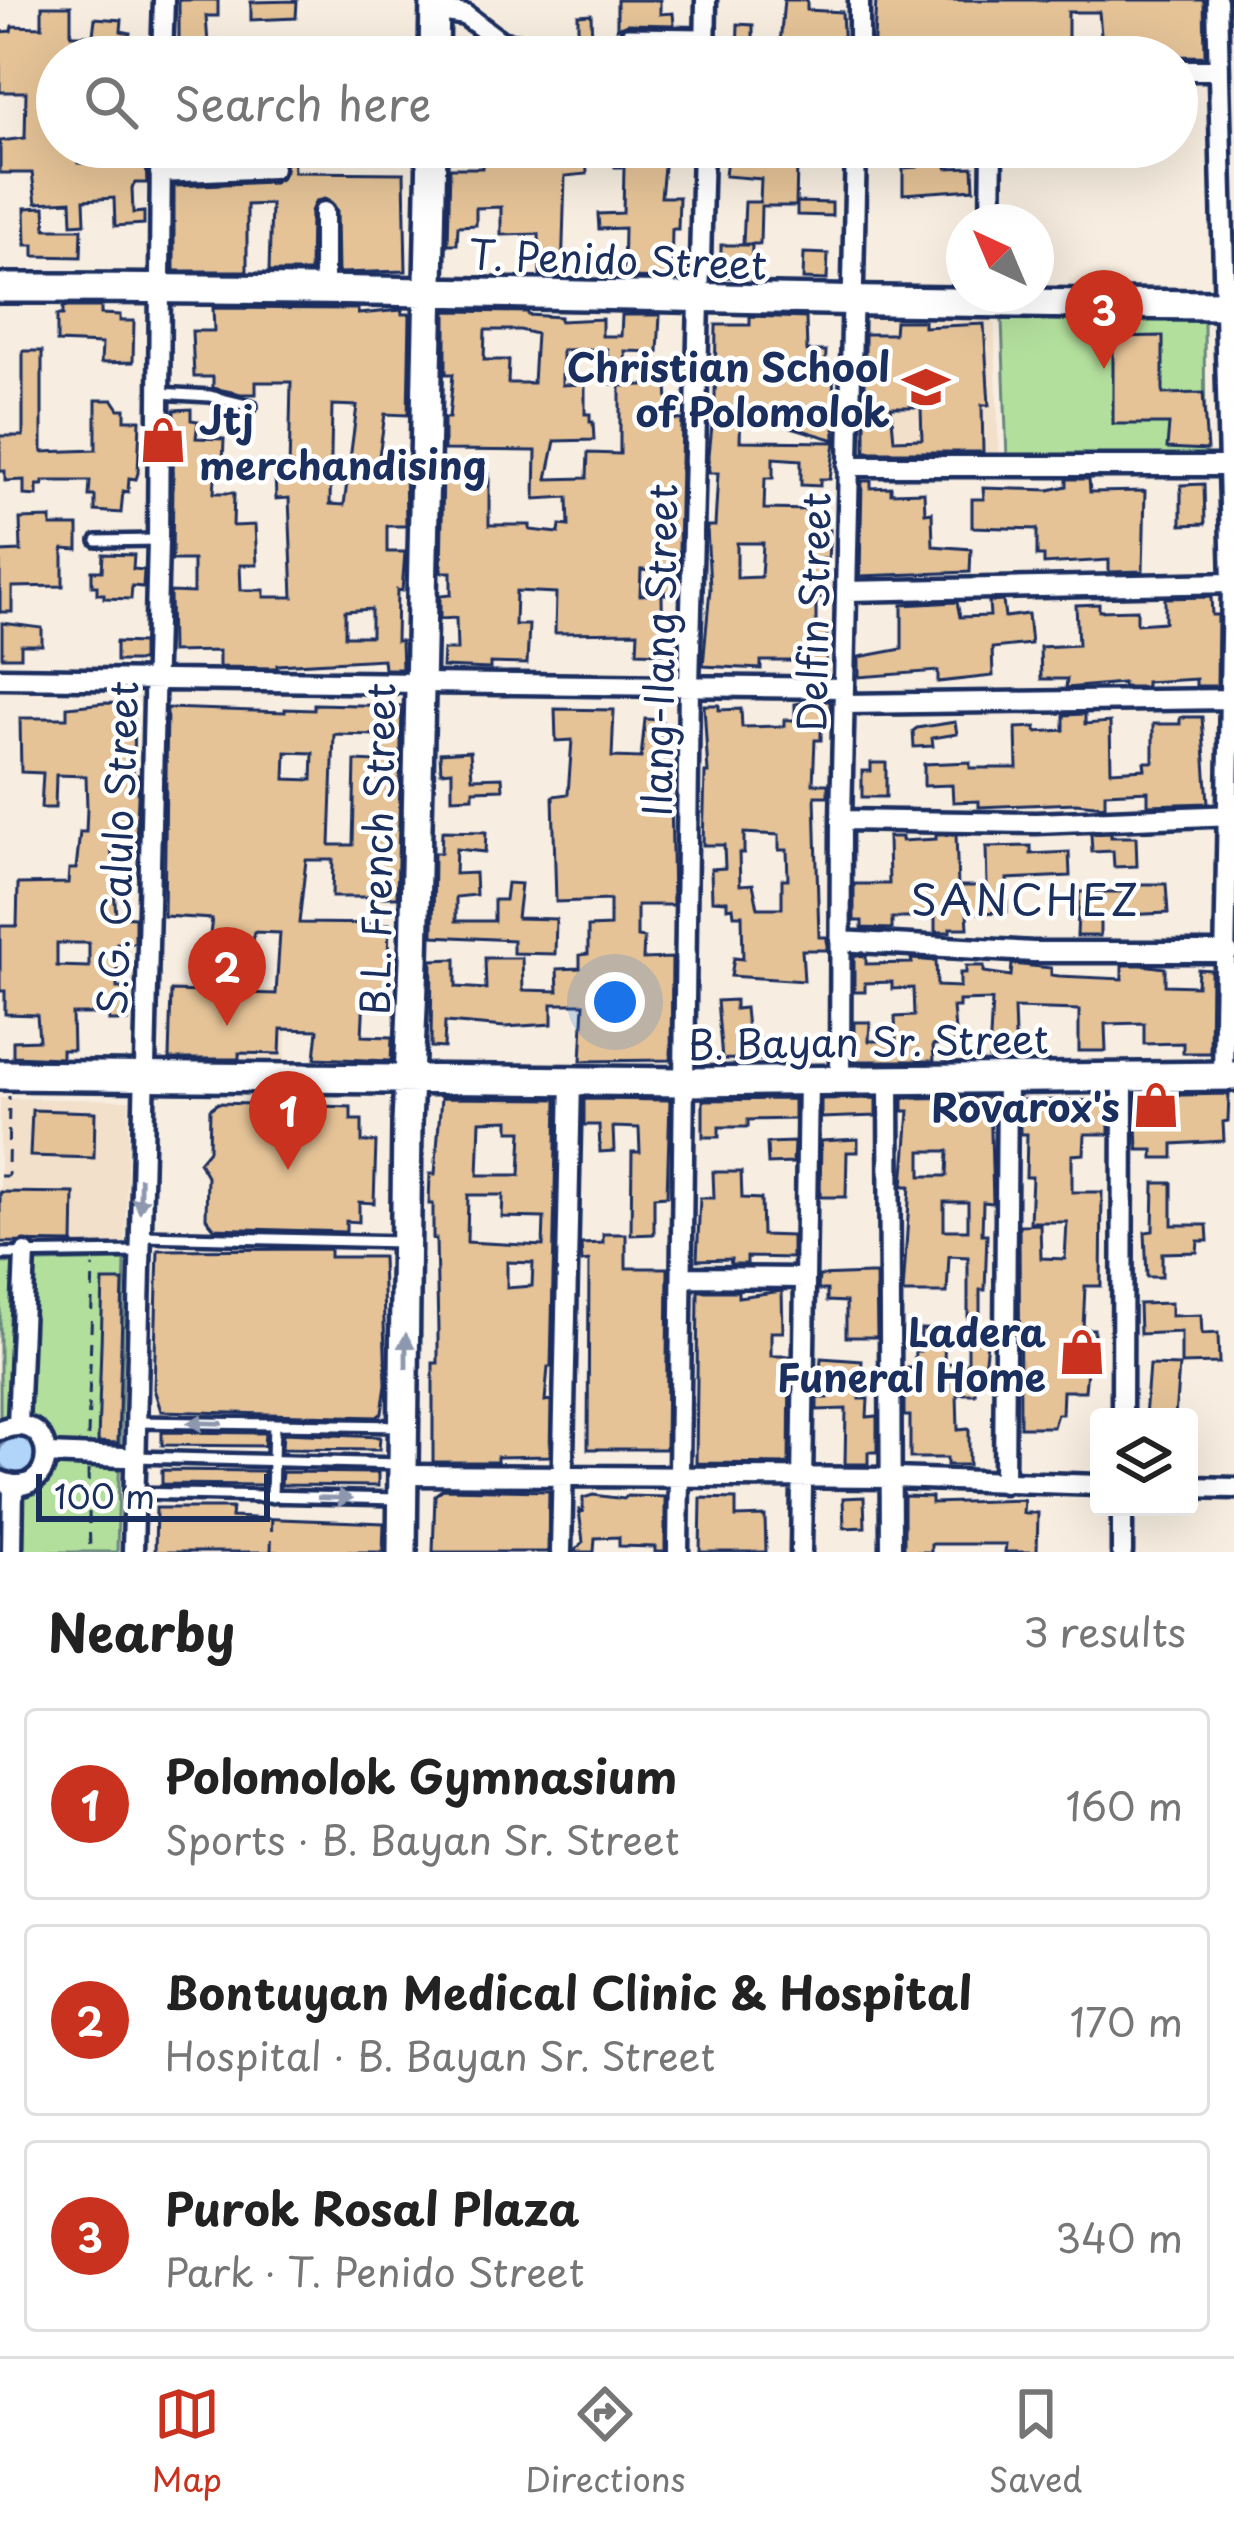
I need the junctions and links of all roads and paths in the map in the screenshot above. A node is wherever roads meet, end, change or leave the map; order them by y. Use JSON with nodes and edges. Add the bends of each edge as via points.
{"nodes":[{"id":1,"x":164,"y":0,"type":"edge"},
{"id":2,"x":706,"y":0,"type":"edge"},
{"id":3,"x":860,"y":0,"type":"edge"},
{"id":4,"x":1217,"y":0,"type":"edge"},
{"id":5,"x":435,"y":5,"type":"edge"},
{"id":6,"x":627,"y":33,"type":"dead end"},
{"id":7,"x":706,"y":34,"type":"joint"},
{"id":8,"x":163,"y":36,"type":"edge"},
{"id":9,"x":434,"y":36,"type":"edge"},
{"id":10,"x":492,"y":36,"type":"edge"},
{"id":11,"x":859,"y":36,"type":"edge"},
{"id":12,"x":1198,"y":70,"type":"edge"},
{"id":13,"x":1218,"y":70,"type":"junction"},
{"id":14,"x":160,"y":168,"type":"edge"},
{"id":15,"x":273,"y":168,"type":"dead end"},
{"id":16,"x":432,"y":168,"type":"edge"},
{"id":17,"x":703,"y":168,"type":"edge"},
{"id":18,"x":855,"y":168,"type":"edge"},
{"id":19,"x":992,"y":168,"type":"edge"},
{"id":20,"x":160,"y":173,"type":"junction"},
{"id":21,"x":992,"y":204,"type":"edge"},
{"id":22,"x":324,"y":212,"type":"dead end"},
{"id":23,"x":0,"y":287,"type":"edge"},
{"id":24,"x":160,"y":287,"type":"junction"},
{"id":25,"x":324,"y":290,"type":"junction"},
{"id":26,"x":429,"y":291,"type":"junction"},
{"id":27,"x":946,"y":300,"type":"edge"},
{"id":28,"x":700,"y":301,"type":"junction"},
{"id":29,"x":1054,"y":301,"type":"edge"},
{"id":30,"x":850,"y":302,"type":"junction"},
{"id":31,"x":1230,"y":305,"type":"edge"},
{"id":32,"x":159,"y":393,"type":"junction"},
{"id":33,"x":251,"y":406,"type":"dead end"},
{"id":34,"x":848,"y":466,"type":"junction"},
{"id":35,"x":1228,"y":466,"type":"junction"},
{"id":36,"x":158,"y":540,"type":"junction"},
{"id":37,"x":97,"y":541,"type":"dead end"},
{"id":38,"x":1232,"y":584,"type":"edge"},
{"id":39,"x":846,"y":591,"type":"junction"},
{"id":40,"x":0,"y":678,"type":"edge"},
{"id":41,"x":155,"y":681,"type":"junction"},
{"id":42,"x":419,"y":685,"type":"junction"},
{"id":43,"x":689,"y":686,"type":"junction"},
{"id":44,"x":844,"y":696,"type":"junction"},
{"id":45,"x":1229,"y":700,"type":"junction"},
{"id":46,"x":1232,"y":815,"type":"edge"},
{"id":47,"x":841,"y":820,"type":"junction"},
{"id":48,"x":840,"y":941,"type":"junction"},
{"id":49,"x":1228,"y":952,"type":"junction"},
{"id":50,"x":1229,"y":1076,"type":"edge"},
{"id":51,"x":1006,"y":1077,"type":"junction"},
{"id":52,"x":1123,"y":1077,"type":"junction"},
{"id":53,"x":142,"y":1078,"type":"junction"},
{"id":54,"x":409,"y":1078,"type":"junction"},
{"id":55,"x":840,"y":1079,"type":"junction"},
{"id":56,"x":889,"y":1079,"type":"junction"},
{"id":57,"x":571,"y":1080,"type":"junction"},
{"id":58,"x":808,"y":1080,"type":"junction"},
{"id":59,"x":684,"y":1082,"type":"junction"},
{"id":60,"x":5,"y":1085,"type":"edge"},
{"id":61,"x":0,"y":1107,"type":"edge"},
{"id":62,"x":9,"y":1107,"type":"junction"},
{"id":63,"x":0,"y":1176,"type":"edge"},
{"id":64,"x":407,"y":1242,"type":"junction"},
{"id":65,"x":139,"y":1244,"type":"junction"},
{"id":66,"x":93,"y":1252,"type":"junction"},
{"id":67,"x":25,"y":1253,"type":"junction"},
{"id":68,"x":0,"y":1254,"type":"edge"},
{"id":69,"x":682,"y":1277,"type":"junction"},
{"id":70,"x":805,"y":1277,"type":"junction"},
{"id":71,"x":1122,"y":1408,"type":"edge"},
{"id":72,"x":136,"y":1422,"type":"junction"},
{"id":73,"x":274,"y":1424,"type":"junction"},
{"id":74,"x":406,"y":1426,"type":"junction"},
{"id":75,"x":9,"y":1428,"type":"edge"},
{"id":76,"x":47,"y":1454,"type":"junction"},
{"id":77,"x":87,"y":1456,"type":"junction"},
{"id":78,"x":129,"y":1457,"type":"junction"},
{"id":79,"x":273,"y":1462,"type":"junction"},
{"id":80,"x":680,"y":1477,"type":"junction"},
{"id":81,"x":803,"y":1478,"type":"junction"},
{"id":82,"x":893,"y":1478,"type":"junction"},
{"id":83,"x":405,"y":1479,"type":"junction"},
{"id":84,"x":562,"y":1479,"type":"junction"},
{"id":85,"x":7,"y":1483,"type":"edge"},
{"id":86,"x":1004,"y":1483,"type":"junction"},
{"id":87,"x":1090,"y":1485,"type":"edge"},
{"id":88,"x":1198,"y":1487,"type":"edge"},
{"id":89,"x":1234,"y":1488,"type":"edge"},
{"id":90,"x":134,"y":1493,"type":"junction"},
{"id":91,"x":272,"y":1497,"type":"junction"},
{"id":92,"x":1122,"y":1516,"type":"edge"},
{"id":93,"x":12,"y":1552,"type":"edge"},
{"id":94,"x":89,"y":1552,"type":"edge"},
{"id":95,"x":133,"y":1552,"type":"edge"},
{"id":96,"x":271,"y":1552,"type":"edge"},
{"id":97,"x":402,"y":1552,"type":"edge"},
{"id":98,"x":562,"y":1552,"type":"edge"},
{"id":99,"x":678,"y":1552,"type":"edge"},
{"id":100,"x":801,"y":1552,"type":"edge"},
{"id":101,"x":891,"y":1552,"type":"edge"},
{"id":102,"x":1122,"y":1552,"type":"edge"}],
"edges":[{"from":1,"to":8,"type":"street"},
{"from":2,"to":7,"type":"street"},
{"from":3,"to":11,"type":"street"},
{"from":4,"to":13,"type":"street"},
{"from":5,"to":9,"type":"street"},
{"from":5,"to":10,"type":"street"},
{"from":6,"to":7,"type":"lane"},
{"from":12,"to":13,"type":"street"},
{"from":13,"to":31,"type":"street"},
{"from":14,"to":20,"type":"street","name":"S.G. Calulo Street"},
{"from":15,"to":20,"type":"street"},
{"from":16,"to":26,"type":"street","name":"B.L. French Street"},
{"from":17,"to":28,"type":"street","name":"Ilang-Ilang Street"},
{"from":18,"to":30,"type":"street","name":"Delfin Street"},
{"from":19,"to":21,"type":"street"},
{"from":20,"to":24,"type":"street","name":"S.G. Calulo Street"},
{"from":22,"to":25,"type":"street"},
{"from":23,"to":24,"type":"street","name":"T. Penido Street"},
{"from":24,"to":25,"type":"street","name":"T. Penido Street"},
{"from":24,"to":32,"type":"street","name":"S.G. Calulo Street"},
{"from":25,"to":26,"type":"street","name":"T. Penido Street"},
{"from":26,"to":28,"type":"street","name":"T. Penido Street"},
{"from":26,"to":42,"type":"street","name":"B.L. French Street"},
{"from":27,"to":30,"type":"street","name":"T. Penido Street"},
{"from":28,"to":30,"type":"street","name":"T. Penido Street"},
{"from":28,"to":43,"type":"street","name":"Ilang-Ilang Street"},
{"from":29,"to":31,"type":"street","name":"T. Penido Street"},
{"from":30,"to":34,"type":"street","name":"Delfin Street"},
{"from":31,"to":35,"type":"street"},
{"from":32,"to":33,"type":"lane"},
{"from":32,"to":36,"type":"street","name":"S.G. Calulo Street"},
{"from":34,"to":35,"type":"street"},
{"from":34,"to":39,"type":"street","name":"Delfin Street"},
{"from":35,"to":38,"type":"street"},
{"from":36,"to":37,"type":"lane"},
{"from":36,"to":41,"type":"street","name":"S.G. Calulo Street"},
{"from":38,"to":39,"type":"street"},
{"from":38,"to":45,"type":"street"},
{"from":39,"to":44,"type":"street","name":"Delfin Street"},
{"from":40,"to":41,"type":"street"},
{"from":41,"to":42,"type":"street"},
{"from":41,"to":53,"type":"street","name":"S.G. Calulo Street"},
{"from":42,"to":43,"type":"street"},
{"from":42,"to":54,"type":"street","name":"B.L. French Street"},
{"from":43,"to":44,"type":"street"},
{"from":43,"to":59,"type":"street","name":"Ilang-Ilang Street"},
{"from":44,"to":45,"type":"street"},
{"from":44,"to":47,"type":"street","name":"Delfin Street"},
{"from":45,"to":46,"type":"street"},
{"from":46,"to":47,"type":"street"},
{"from":46,"to":49,"type":"street"},
{"from":47,"to":48,"type":"street","name":"Delfin Street"},
{"from":48,"to":49,"type":"street"},
{"from":48,"to":55,"type":"street","name":"Delfin Street"},
{"from":49,"to":50,"type":"street"},
{"from":50,"to":52,"type":"street","name":"B. Bayan Sr. Street"},
{"from":51,"to":52,"type":"street","name":"B. Bayan Sr. Street"},
{"from":51,"to":56,"type":"street","name":"B. Bayan Sr. Street"},
{"from":51,"to":86,"type":"street"},
{"from":52,"to":71,"type":"street"},
{"from":53,"to":54,"type":"street","name":"B. Bayan Sr. Street"},
{"from":53,"to":60,"type":"street","name":"B. Bayan Sr. Street"},
{"from":53,"to":65,"type":"street","name":"S.G. Calulo Street","one_way":true},
{"from":54,"to":57,"type":"street","name":"B. Bayan Sr. Street"},
{"from":54,"to":64,"type":"street","name":"B.L. French Street"},
{"from":55,"to":56,"type":"street","name":"B. Bayan Sr. Street"},
{"from":55,"to":58,"type":"street","name":"B. Bayan Sr. Street"},
{"from":56,"to":82,"type":"street"},
{"from":57,"to":59,"type":"street","name":"B. Bayan Sr. Street"},
{"from":57,"to":84,"type":"street"},
{"from":58,"to":59,"type":"street","name":"B. Bayan Sr. Street"},
{"from":58,"to":70,"type":"street"},
{"from":59,"to":69,"type":"street","name":"Ilang-Ilang Street"},
{"from":60,"to":62,"type":"path"},
{"from":61,"to":62,"type":"path"},
{"from":62,"to":63,"type":"path","via":[[8,1176]]},
{"from":64,"to":65,"type":"lane"},
{"from":74,"to":64,"type":"street","name":"B.L. French Street","one_way":true},
{"from":65,"to":66,"type":"lane"},
{"from":65,"to":72,"type":"street","name":"S.G. Calulo Street"},
{"from":66,"to":67,"type":"lane"},
{"from":66,"to":77,"type":"path"},
{"from":67,"to":68,"type":"lane"},
{"from":67,"to":75,"type":"street"},
{"from":69,"to":70,"type":"street"},
{"from":69,"to":80,"type":"street","name":"Ilang-Ilang Street"},
{"from":70,"to":81,"type":"street"},
{"from":73,"to":72,"type":"lane","one_way":true},
{"from":72,"to":78,"type":"street","name":"S.G. Calulo Street"},
{"from":73,"to":74,"type":"lane"},
{"from":73,"to":79,"type":"lane"},
{"from":74,"to":83,"type":"street","name":"B.L. French Street"},
{"from":75,"to":76,"type":"street","via":[[37,1433]]},
{"from":76,"to":77,"type":"street"},
{"from":76,"to":85,"type":"street","via":[[41,1473],[25,1485]]},
{"from":77,"to":78,"type":"street"},
{"from":77,"to":94,"type":"path"},
{"from":78,"to":79,"type":"lane"},
{"from":78,"to":90,"type":"street","name":"S.G. Calulo Street"},
{"from":79,"to":83,"type":"lane"},
{"from":79,"to":91,"type":"lane"},
{"from":80,"to":81,"type":"street"},
{"from":80,"to":84,"type":"street"},
{"from":80,"to":99,"type":"street","name":"Ilang-Ilang Street"},
{"from":81,"to":82,"type":"street"},
{"from":81,"to":100,"type":"street"},
{"from":82,"to":86,"type":"street"},
{"from":82,"to":101,"type":"street"},
{"from":83,"to":84,"type":"street"},
{"from":91,"to":83,"type":"lane","one_way":true},
{"from":83,"to":97,"type":"street","name":"B.L. French Street"},
{"from":84,"to":98,"type":"street"},
{"from":85,"to":93,"type":"street"},
{"from":86,"to":87,"type":"street"},
{"from":88,"to":89,"type":"street"},
{"from":90,"to":91,"type":"lane"},
{"from":90,"to":95,"type":"street","name":"S.G. Calulo Street"},
{"from":91,"to":96,"type":"path"},
{"from":92,"to":102,"type":"street"}]}
